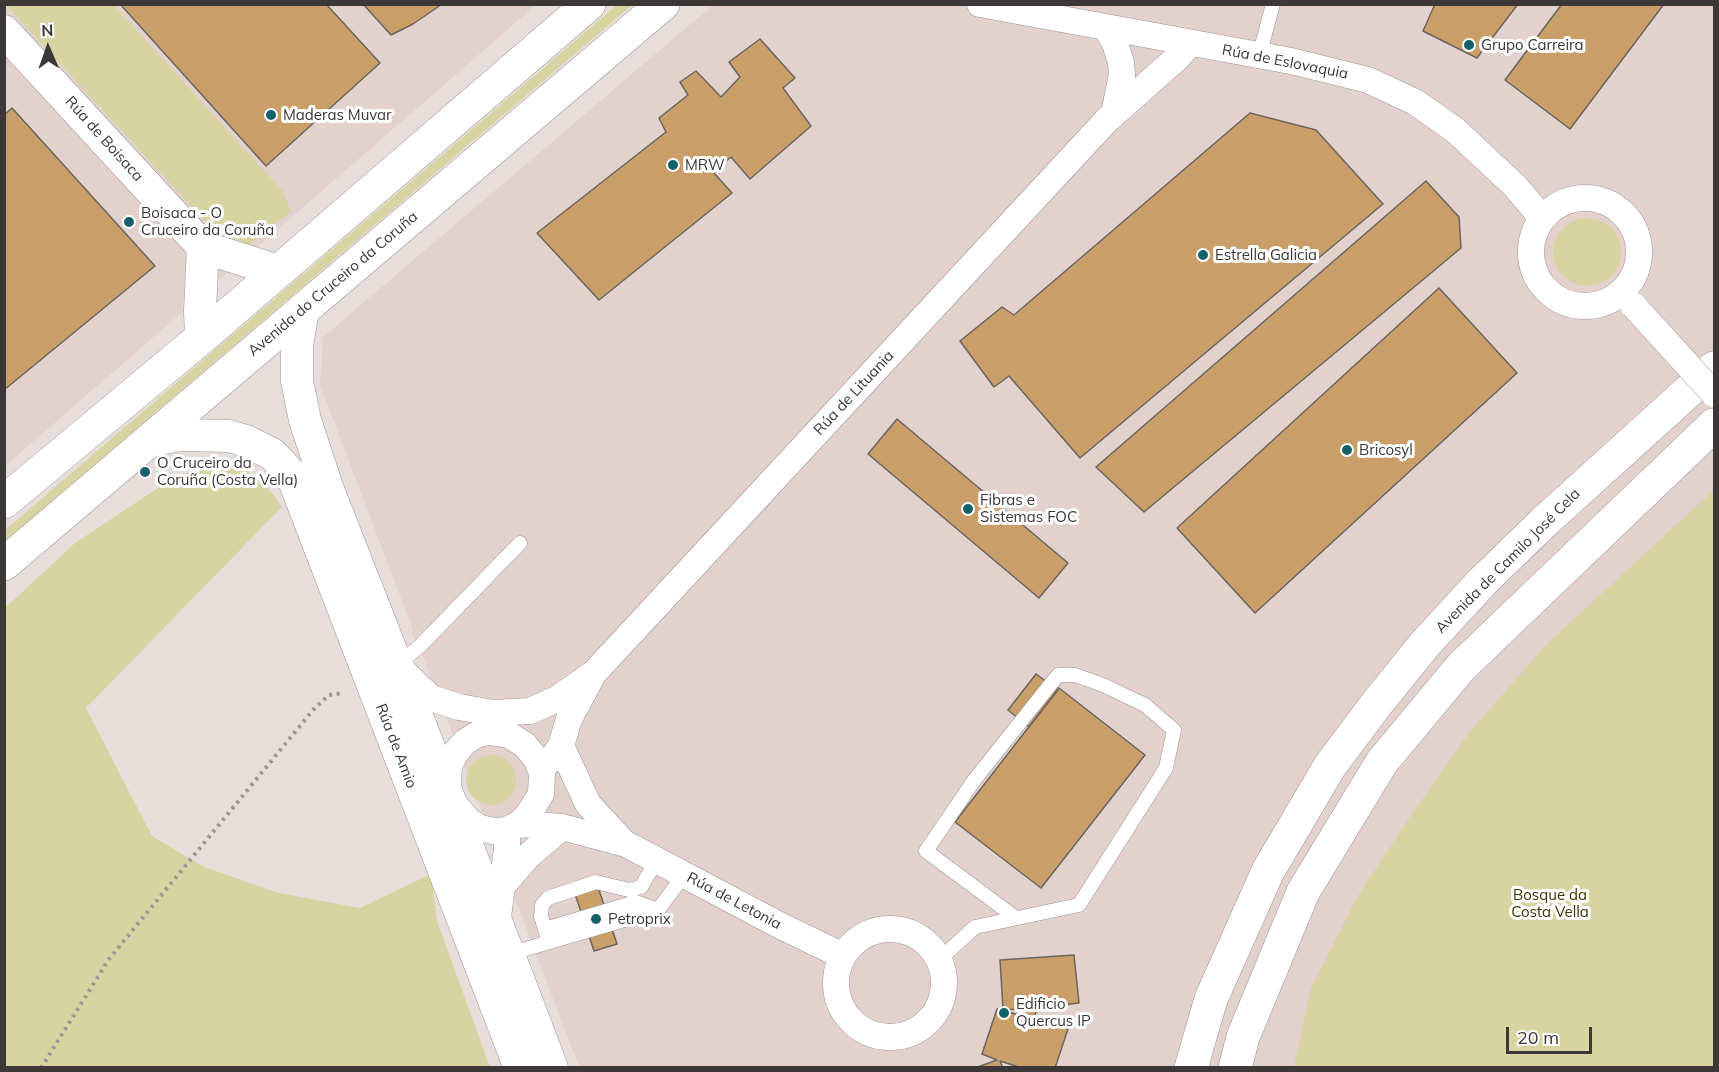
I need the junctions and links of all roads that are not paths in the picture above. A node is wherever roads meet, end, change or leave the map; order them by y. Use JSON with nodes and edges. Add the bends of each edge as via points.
{"nodes":[{"id":1,"x":589,"y":4,"type":"edge"},
{"id":2,"x":663,"y":4,"type":"edge"},
{"id":3,"x":980,"y":4,"type":"edge"},
{"id":4,"x":1273,"y":4,"type":"edge"},
{"id":5,"x":1107,"y":29,"type":"junction"},
{"id":6,"x":1146,"y":36,"type":"junction"},
{"id":7,"x":1190,"y":44,"type":"junction"},
{"id":8,"x":13,"y":45,"type":"edge"},
{"id":9,"x":1260,"y":56,"type":"junction"},
{"id":10,"x":1137,"y":95,"type":"junction"},
{"id":11,"x":1114,"y":114,"type":"junction"},
{"id":12,"x":1542,"y":218,"type":"junction"},
{"id":13,"x":203,"y":247,"type":"junction"},
{"id":14,"x":236,"y":258,"type":"junction"},
{"id":15,"x":278,"y":270,"type":"junction"},
{"id":16,"x":201,"y":279,"type":"junction"},
{"id":17,"x":1628,"y":299,"type":"junction"},
{"id":18,"x":303,"y":309,"type":"junction"},
{"id":19,"x":201,"y":338,"type":"junction"},
{"id":20,"x":1714,"y":368,"type":"edge"},
{"id":21,"x":1714,"y":394,"type":"edge"},
{"id":22,"x":1714,"y":425,"type":"edge"},
{"id":23,"x":149,"y":441,"type":"junction"},
{"id":24,"x":292,"y":475,"type":"junction"},
{"id":25,"x":4,"y":502,"type":"edge"},
{"id":26,"x":520,"y":543,"type":"dead end"},
{"id":27,"x":4,"y":564,"type":"edge"},
{"id":28,"x":397,"y":665,"type":"junction"},
{"id":29,"x":594,"y":673,"type":"junction"},
{"id":30,"x":459,"y":707,"type":"junction"},
{"id":31,"x":530,"y":711,"type":"junction"},
{"id":32,"x":499,"y":734,"type":"junction"},
{"id":33,"x":561,"y":746,"type":"junction"},
{"id":34,"x":542,"y":777,"type":"junction"},
{"id":35,"x":447,"y":796,"type":"junction"},
{"id":36,"x":588,"y":804,"type":"junction"},
{"id":37,"x":513,"y":827,"type":"junction"},
{"id":38,"x":562,"y":827,"type":"junction"},
{"id":39,"x":626,"y":844,"type":"junction"},
{"id":40,"x":657,"y":860,"type":"junction"},
{"id":41,"x":684,"y":875,"type":"junction"},
{"id":42,"x":503,"y":885,"type":"junction"},
{"id":43,"x":1016,"y":918,"type":"junction"},
{"id":44,"x":497,"y":924,"type":"junction"},
{"id":45,"x":547,"y":935,"type":"junction"},
{"id":46,"x":509,"y":954,"type":"junction"},
{"id":47,"x":843,"y":956,"type":"junction"},
{"id":48,"x":939,"y":960,"type":"junction"},
{"id":49,"x":501,"y":1018,"type":"junction"},
{"id":50,"x":542,"y":1065,"type":"edge"},
{"id":51,"x":1191,"y":1068,"type":"edge"},
{"id":52,"x":1235,"y":1068,"type":"edge"}],
"edges":[{"from":1,"to":15,"type":"main road"},
{"from":2,"to":18,"type":"main road","name":"Avenida do Cruceiro da Coruña"},
{"from":3,"to":5,"type":"street","name":"Rúa de Eslovaquia"},
{"from":4,"to":9,"type":"lane"},
{"from":5,"to":6,"type":"street","name":"Rúa de Eslovaquia"},
{"from":5,"to":11,"type":"street","via":[[1115,43],[1122,74]]},
{"from":6,"to":7,"type":"street","name":"Rúa de Eslovaquia"},
{"from":6,"to":10,"type":"street","via":[[1147,69]]},
{"from":7,"to":9,"type":"street","name":"Rúa de Eslovaquia"},
{"from":7,"to":10,"type":"street","name":"Rúa de Lituania"},
{"from":8,"to":13,"type":"street","name":"Rúa de Boisaca"},
{"from":9,"to":12,"type":"street","name":"Rúa de Eslovaquia","via":[[1368,80],[1414,102],[1455,130],[1515,186]]},
{"from":10,"to":11,"type":"street","name":"Rúa de Lituania"},
{"from":11,"to":29,"type":"street","name":"Rúa de Lituania"},
{"from":12,"to":17,"type":"street","via":[[1530,251],[1533,269],[1542,285],[1555,297],[1572,304],[1590,306]]},
{"from":12,"to":17,"type":"street","via":[[1572,199],[1607,202],[1622,212],[1638,243],[1639,260]]},
{"from":13,"to":14,"type":"street"},
{"from":13,"to":16,"type":"street"},
{"from":14,"to":15,"type":"street"},
{"from":14,"to":16,"type":"street"},
{"from":15,"to":19,"type":"main road"},
{"from":16,"to":19,"type":"street"},
{"from":17,"to":21,"type":"street","bridge":true},
{"from":18,"to":23,"type":"main road","name":"Avenida do Cruceiro da Coruña"},
{"from":18,"to":28,"type":"street","name":"Rúa de Amio","via":[[297,375],[305,420]]},
{"from":19,"to":25,"type":"main road"},
{"from":20,"to":51,"type":"main road","name":"Avenida de Camilo José Cela","via":[[1482,582],[1425,644],[1329,766],[1268,871],[1211,999]]},
{"from":22,"to":52,"type":"main road","via":[[1461,667],[1382,762],[1303,892],[1243,1037]]},
{"from":23,"to":24,"type":"street","name":"Rúa de Amio","via":[[180,435],[229,436],[272,454]]},
{"from":23,"to":27,"type":"main road","name":"Avenida do Cruceiro da Coruña"},
{"from":24,"to":35,"type":"street","name":"Rúa de Amio","via":[[317,507],[325,525],[420,764]]},
{"from":24,"to":49,"type":"street","name":"Rúa de Amio"},
{"from":26,"to":28,"type":"lane"},
{"from":28,"to":30,"type":"street","name":"Rúa de Lituania","via":[[431,698]]},
{"from":28,"to":35,"type":"street","name":"Rúa de Amio"},
{"from":29,"to":31,"type":"street","name":"Rúa de Lituania","via":[[557,699]]},
{"from":29,"to":33,"type":"street","name":"Rúa de Lituania","via":[[569,719]]},
{"from":30,"to":31,"type":"street","name":"Rúa de Lituania","via":[[493,713]]},
{"from":30,"to":32,"type":"street"},
{"from":31,"to":32,"type":"street","name":"Rúa de Lituania"},
{"from":32,"to":34,"type":"street","via":[[525,745],[537,760]]},
{"from":32,"to":35,"type":"street","via":[[478,735],[456,752],[449,766]]},
{"from":33,"to":34,"type":"street","name":"Rúa de Lituania"},
{"from":33,"to":36,"type":"street","name":"Rúa de Letonia"},
{"from":34,"to":36,"type":"street","name":"Rúa de Letonia"},
{"from":34,"to":37,"type":"street","via":[[536,803]]},
{"from":35,"to":37,"type":"street","via":[[480,828],[493,831]]},
{"from":35,"to":44,"type":"street","name":"Rúa de Amio"},
{"from":35,"to":49,"type":"street","name":"Rúa de Amio","via":[[442,822],[500,971]]},
{"from":36,"to":39,"type":"street","name":"Rúa de Letonia"},
{"from":37,"to":38,"type":"street","name":"Rúa de Letonia"},
{"from":37,"to":42,"type":"street"},
{"from":38,"to":39,"type":"street","name":"Rúa de Letonia"},
{"from":38,"to":42,"type":"street","via":[[528,856]]},
{"from":39,"to":40,"type":"street","name":"Rúa de Letonia"},
{"from":40,"to":41,"type":"street","name":"Rúa de Letonia"},
{"from":40,"to":45,"type":"lane","via":[[641,887],[628,890],[596,882],[548,898],[541,916]]},
{"from":41,"to":45,"type":"lane","via":[[658,910]]},
{"from":41,"to":47,"type":"street","name":"Rúa de Letonia"},
{"from":42,"to":44,"type":"street"},
{"from":43,"to":43,"type":"lane","via":[[1079,905],[1166,768],[1174,730],[1145,705],[1075,675],[1058,675],[975,779],[926,851]]},
{"from":43,"to":48,"type":"lane","via":[[975,927]]},
{"from":44,"to":46,"type":"street","name":"Rúa de Amio"},
{"from":45,"to":46,"type":"lane"},
{"from":46,"to":50,"type":"street","name":"Rúa de Amio"},
{"from":47,"to":48,"type":"street","via":[[854,942],[884,928],[917,935]]},
{"from":47,"to":48,"type":"street","via":[[836,988],[841,1005],[863,1030],[879,1036],[913,1032],[938,1009],[944,976]]},
{"from":49,"to":50,"type":"street","name":"Rúa de Amio"}]}
